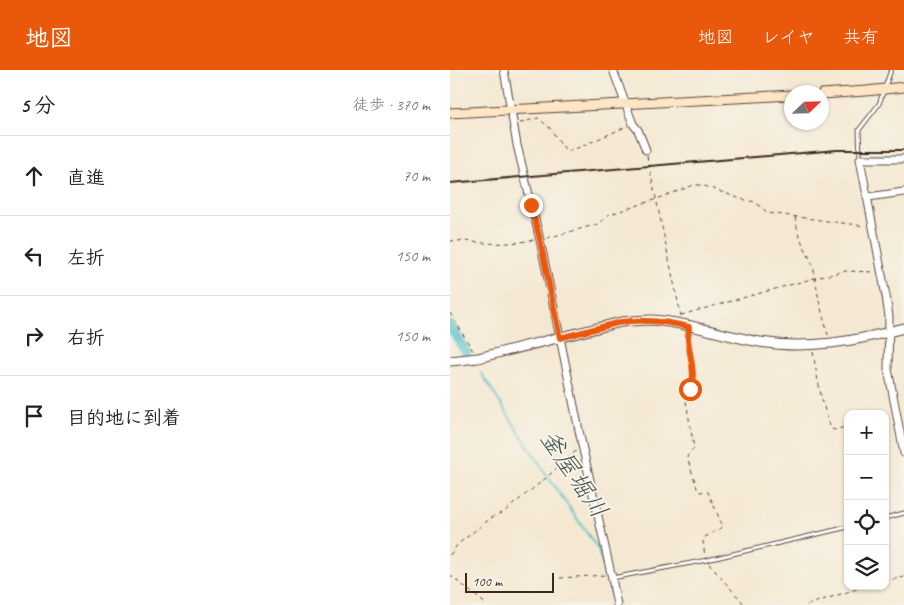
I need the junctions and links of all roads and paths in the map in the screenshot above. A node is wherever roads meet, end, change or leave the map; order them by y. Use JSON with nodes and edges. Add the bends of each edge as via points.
{"nodes":[{"id":1,"x":504,"y":70,"type":"edge"},
{"id":2,"x":612,"y":70,"type":"edge"},
{"id":3,"x":891,"y":70,"type":"edge"},
{"id":4,"x":904,"y":87,"type":"edge"},
{"id":5,"x":885,"y":89,"type":"junction"},
{"id":6,"x":829,"y":94,"type":"edge"},
{"id":7,"x":784,"y":95,"type":"edge"},
{"id":8,"x":625,"y":105,"type":"junction"},
{"id":9,"x":510,"y":110,"type":"junction"},
{"id":10,"x":450,"y":114,"type":"edge"},
{"id":11,"x":633,"y":124,"type":"junction"},
{"id":12,"x":513,"y":125,"type":"junction"},
{"id":13,"x":646,"y":150,"type":"joint"},
{"id":14,"x":860,"y":159,"type":"junction"},
{"id":15,"x":904,"y":159,"type":"edge"},
{"id":16,"x":904,"y":192,"type":"edge"},
{"id":17,"x":868,"y":196,"type":"junction"},
{"id":18,"x":657,"y":199,"type":"junction"},
{"id":19,"x":795,"y":216,"type":"junction"},
{"id":20,"x":874,"y":227,"type":"junction"},
{"id":21,"x":540,"y":240,"type":"junction"},
{"id":22,"x":450,"y":241,"type":"edge"},
{"id":23,"x":882,"y":272,"type":"junction"},
{"id":24,"x":815,"y":278,"type":"junction"},
{"id":25,"x":450,"y":313,"type":"edge"},
{"id":26,"x":689,"y":327,"type":"junction"},
{"id":27,"x":904,"y":328,"type":"edge"},
{"id":28,"x":888,"y":332,"type":"junction"},
{"id":29,"x":560,"y":338,"type":"junction"},
{"id":30,"x":830,"y":344,"type":"junction"},
{"id":31,"x":811,"y":345,"type":"junction"},
{"id":32,"x":478,"y":358,"type":"junction"},
{"id":33,"x":450,"y":361,"type":"edge"},
{"id":34,"x":900,"y":417,"type":"edge"},
{"id":35,"x":844,"y":427,"type":"edge"},
{"id":36,"x":582,"y":445,"type":"junction"},
{"id":37,"x":904,"y":453,"type":"edge"},
{"id":38,"x":904,"y":514,"type":"edge"},
{"id":39,"x":889,"y":517,"type":"edge"},
{"id":40,"x":844,"y":528,"type":"edge"},
{"id":41,"x":450,"y":555,"type":"edge"},
{"id":42,"x":706,"y":558,"type":"junction"},
{"id":43,"x":450,"y":575,"type":"edge"},
{"id":44,"x":612,"y":576,"type":"junction"},
{"id":45,"x":904,"y":577,"type":"edge"},
{"id":46,"x":560,"y":578,"type":"dead end"},
{"id":47,"x":889,"y":580,"type":"edge"},
{"id":48,"x":854,"y":590,"type":"edge"},
{"id":49,"x":487,"y":605,"type":"edge"},
{"id":50,"x":617,"y":605,"type":"edge"},
{"id":51,"x":745,"y":605,"type":"edge"},
{"id":52,"x":807,"y":605,"type":"edge"}],
"edges":[{"from":1,"to":9,"type":"street"},
{"from":2,"to":8,"type":"street"},
{"from":3,"to":5,"type":"lane"},
{"from":4,"to":5,"type":"main road"},
{"from":5,"to":6,"type":"main road"},
{"from":5,"to":14,"type":"lane","via":[[875,111],[860,130]]},
{"from":7,"to":8,"type":"main road"},
{"from":8,"to":9,"type":"main road"},
{"from":8,"to":11,"type":"street"},
{"from":9,"to":10,"type":"main road"},
{"from":9,"to":12,"type":"street"},
{"from":11,"to":12,"type":"path","via":[[567,150],[538,118]]},
{"from":11,"to":13,"type":"street"},
{"from":12,"to":21,"type":"street"},
{"from":13,"to":18,"type":"path"},
{"from":14,"to":15,"type":"street"},
{"from":14,"to":17,"type":"street"},
{"from":16,"to":17,"type":"street"},
{"from":17,"to":20,"type":"street"},
{"from":18,"to":19,"type":"path","via":[[702,185],[755,202],[768,213]]},
{"from":18,"to":21,"type":"path","via":[[608,215],[598,224]]},
{"from":18,"to":24,"type":"path","via":[[681,315]]},
{"from":19,"to":20,"type":"path"},
{"from":19,"to":24,"type":"path","via":[[796,228],[813,265]]},
{"from":20,"to":23,"type":"street"},
{"from":21,"to":22,"type":"path","via":[[514,243]]},
{"from":21,"to":29,"type":"street"},
{"from":23,"to":24,"type":"path","via":[[846,271]]},
{"from":23,"to":28,"type":"street"},
{"from":24,"to":30,"type":"path"},
{"from":25,"to":32,"type":"path"},
{"from":26,"to":29,"type":"street","via":[[652,320],[630,321]]},
{"from":26,"to":31,"type":"street","via":[[760,342]]},
{"from":26,"to":42,"type":"path","via":[[693,375],[692,386],[685,395],[694,448],[687,457],[698,491],[708,492],[723,526],[705,537]]},
{"from":27,"to":28,"type":"street"},
{"from":28,"to":30,"type":"street"},
{"from":28,"to":34,"type":"street","via":[[888,369]]},
{"from":29,"to":32,"type":"street"},
{"from":29,"to":36,"type":"street"},
{"from":30,"to":31,"type":"street"},
{"from":31,"to":35,"type":"path","via":[[831,429]]},
{"from":32,"to":33,"type":"street"},
{"from":34,"to":37,"type":"street"},
{"from":36,"to":41,"type":"path","via":[[505,511],[458,544]]},
{"from":36,"to":44,"type":"street"},
{"from":38,"to":39,"type":"lane"},
{"from":40,"to":42,"type":"lane"},
{"from":42,"to":44,"type":"lane"},
{"from":42,"to":51,"type":"path"},
{"from":43,"to":49,"type":"path"},
{"from":44,"to":46,"type":"path"},
{"from":44,"to":50,"type":"street"},
{"from":45,"to":47,"type":"path"},
{"from":48,"to":52,"type":"path"}]}
